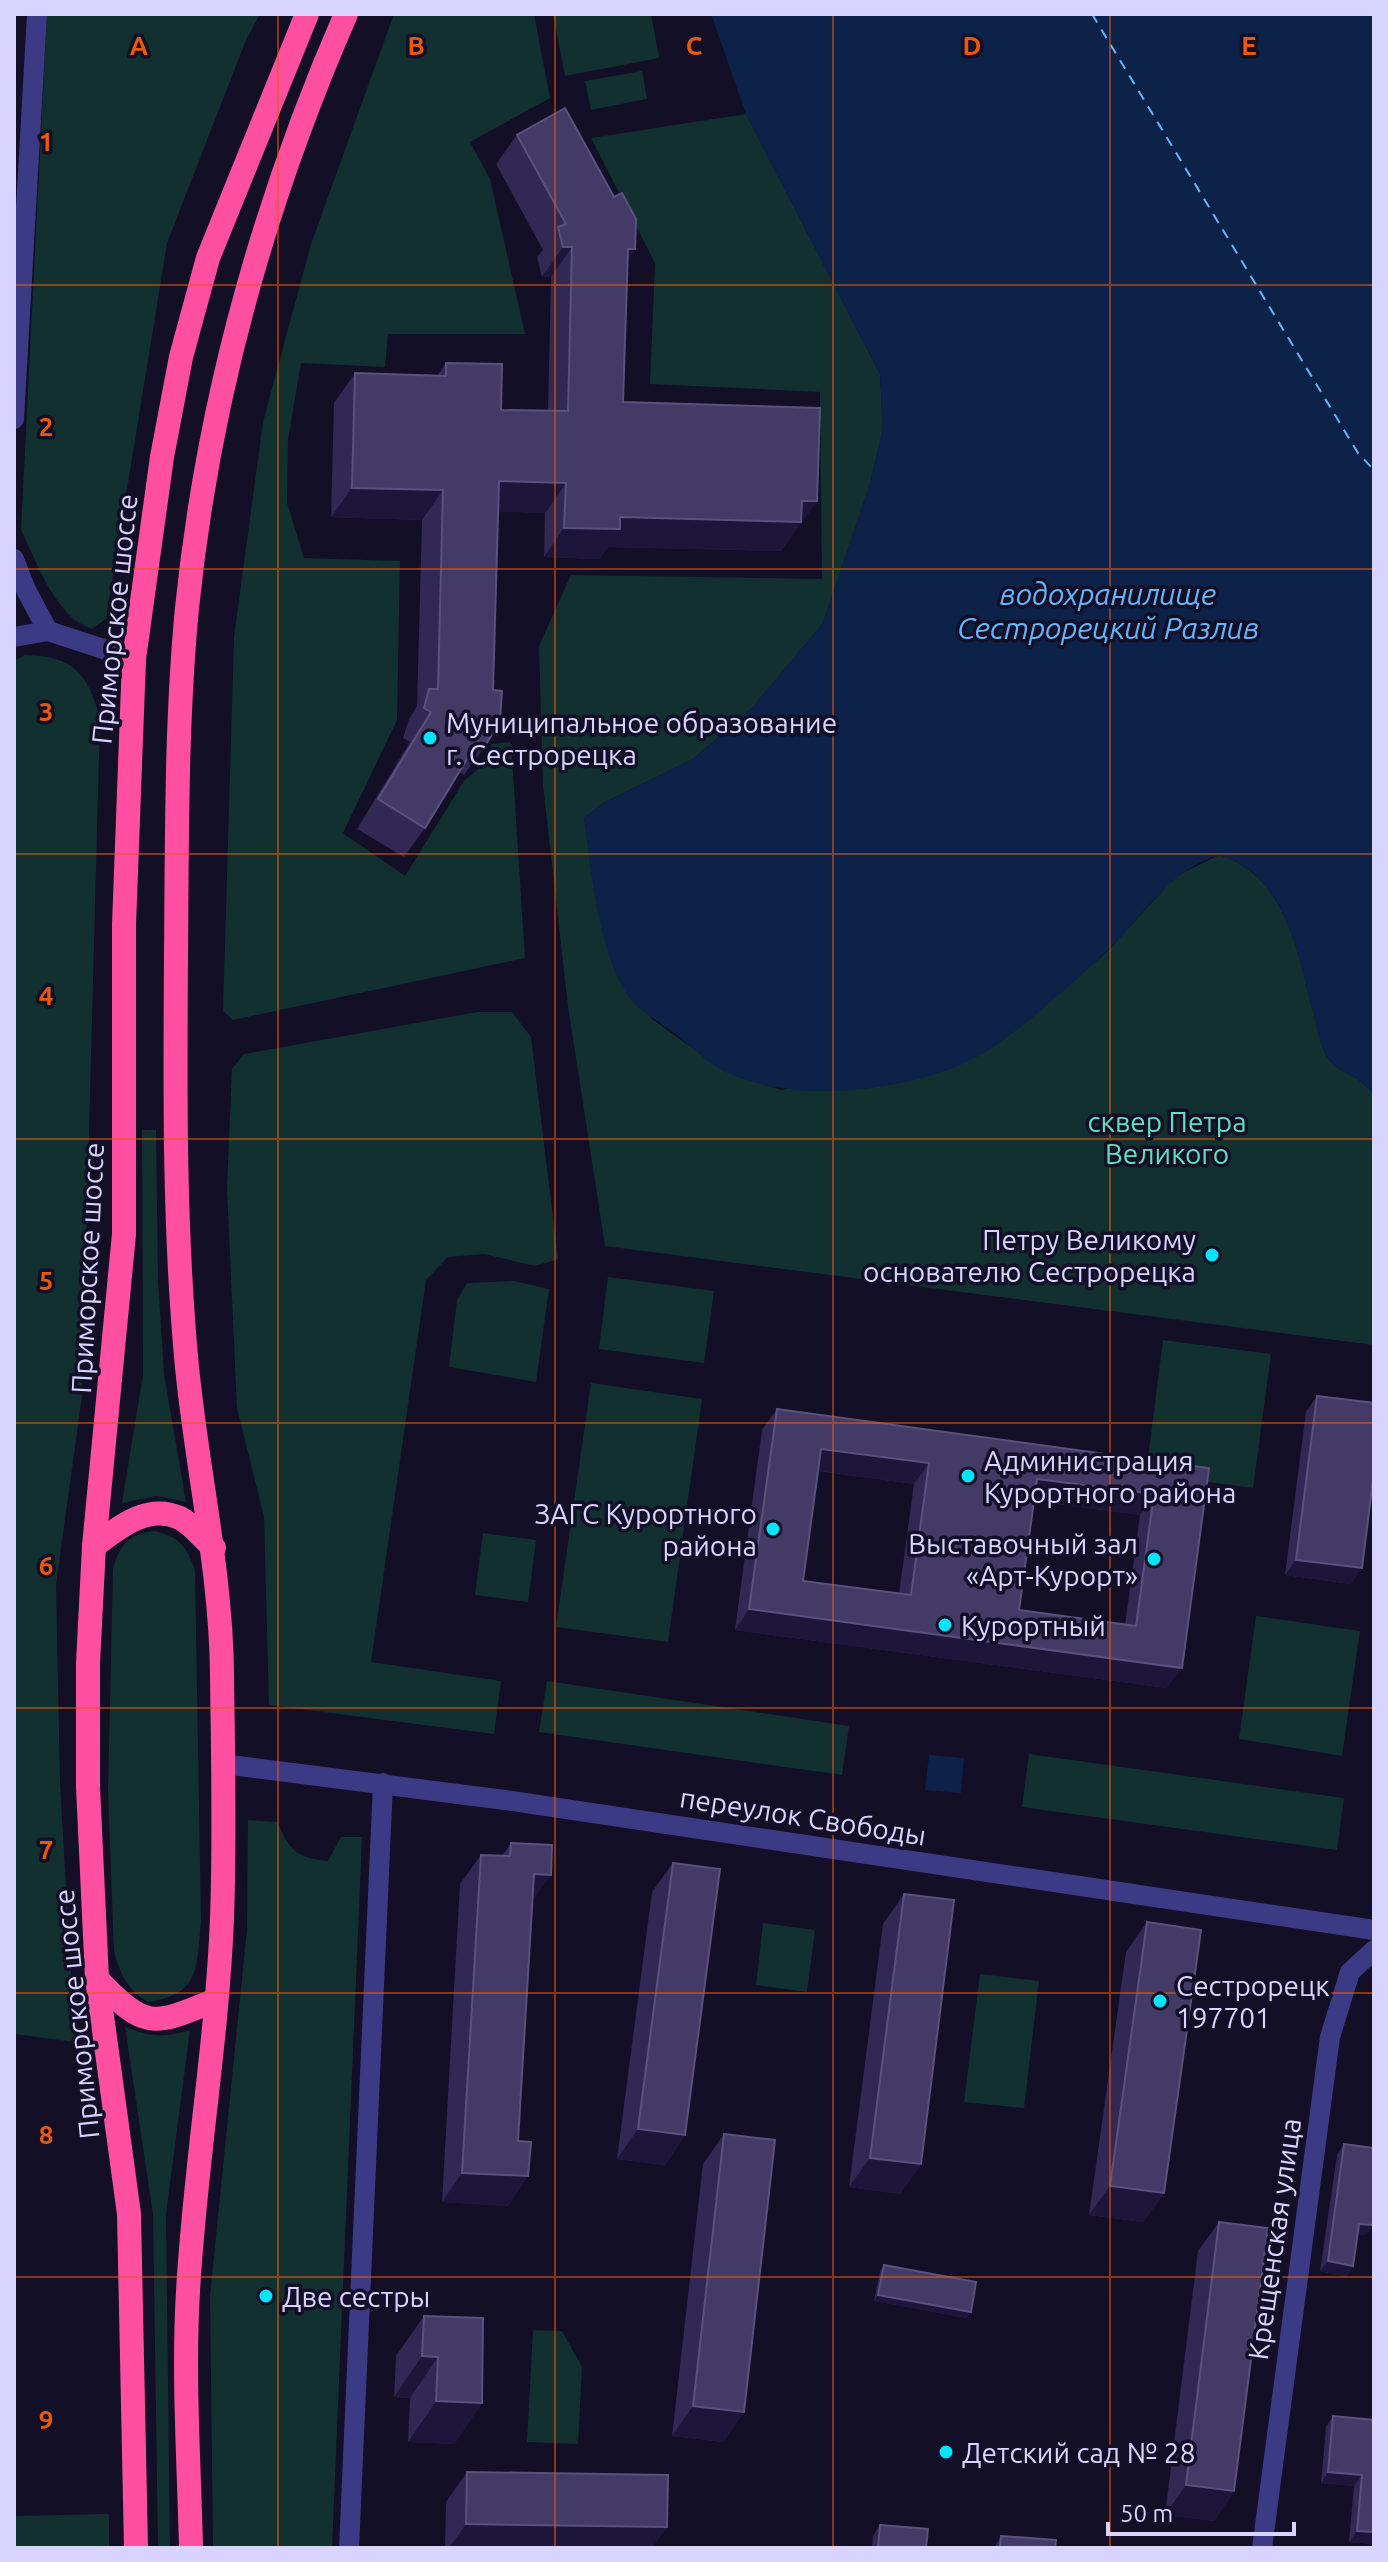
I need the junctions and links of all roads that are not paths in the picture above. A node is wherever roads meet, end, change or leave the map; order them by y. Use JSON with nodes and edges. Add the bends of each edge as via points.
{"nodes":[{"id":1,"x":37,"y":14,"type":"edge"},
{"id":2,"x":307,"y":14,"type":"edge"},
{"id":3,"x":346,"y":14,"type":"edge"},
{"id":4,"x":14,"y":419,"type":"edge"},
{"id":5,"x":14,"y":559,"type":"edge"},
{"id":6,"x":48,"y":631,"type":"junction"},
{"id":7,"x":14,"y":637,"type":"edge"},
{"id":8,"x":134,"y":659,"type":"junction"},
{"id":9,"x":94,"y":1546,"type":"junction"},
{"id":10,"x":214,"y":1548,"type":"junction"},
{"id":11,"x":223,"y":1764,"type":"junction"},
{"id":12,"x":383,"y":1783,"type":"junction"},
{"id":13,"x":1374,"y":1930,"type":"edge"},
{"id":14,"x":1374,"y":1950,"type":"edge"},
{"id":15,"x":97,"y":1979,"type":"junction"},
{"id":16,"x":216,"y":2000,"type":"junction"},
{"id":17,"x":136,"y":2548,"type":"edge"},
{"id":18,"x":191,"y":2548,"type":"edge"},
{"id":19,"x":349,"y":2548,"type":"edge"},
{"id":20,"x":1262,"y":2548,"type":"edge"}],
"edges":[{"from":1,"to":4,"type":"street"},
{"from":2,"to":8,"type":"highway","name":"Приморское шоссе","via":[[208,258],[181,357]]},
{"from":3,"to":10,"type":"highway","via":[[246,282],[211,439],[187,609],[178,787],[180,1233],[187,1369]]},
{"from":5,"to":6,"type":"street"},
{"from":6,"to":7,"type":"street"},
{"from":6,"to":8,"type":"street"},
{"from":8,"to":9,"type":"highway","name":"Приморское шоссе","via":[[124,925],[124,1234]]},
{"from":9,"to":10,"type":"highway","via":[[128,1520],[153,1514],[180,1518]]},
{"from":9,"to":15,"type":"highway","name":"Приморское шоссе","via":[[88,1787]]},
{"from":10,"to":11,"type":"highway"},
{"from":11,"to":12,"type":"street","name":"переулок Свободы"},
{"from":11,"to":16,"type":"highway"},
{"from":12,"to":13,"type":"street","name":"переулок Свободы"},
{"from":12,"to":19,"type":"street"},
{"from":14,"to":20,"type":"street","name":"Крещенская улица","via":[[1350,1972],[1330,2037]]},
{"from":15,"to":16,"type":"highway","via":[[135,2015],[156,2021]]},
{"from":15,"to":17,"type":"highway","name":"Приморское шоссе","via":[[129,2214]]},
{"from":16,"to":18,"type":"highway","via":[[187,2299]]}]}
